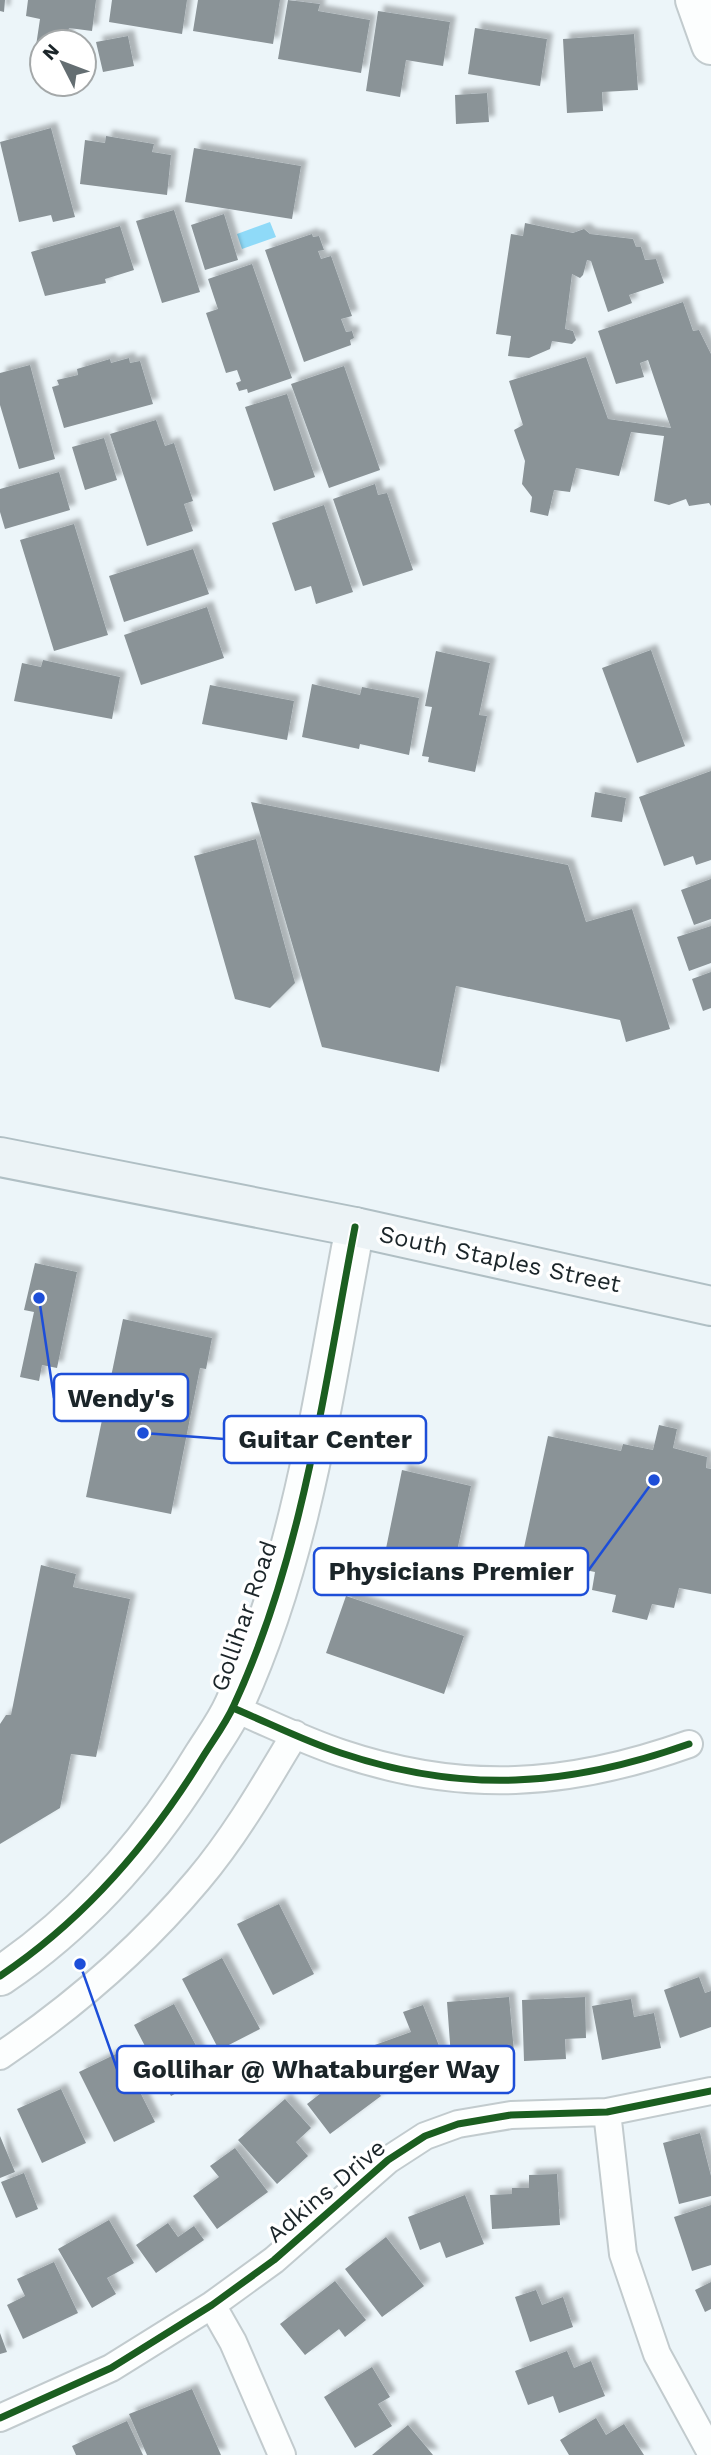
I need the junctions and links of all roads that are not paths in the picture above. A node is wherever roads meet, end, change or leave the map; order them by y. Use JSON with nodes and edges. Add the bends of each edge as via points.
{"nodes":[{"id":1,"x":695,"y":0,"type":"edge"},
{"id":2,"x":711,"y":45,"type":"edge"},
{"id":3,"x":0,"y":1157,"type":"edge"},
{"id":4,"x":355,"y":1227,"type":"junction"},
{"id":5,"x":711,"y":1306,"type":"edge"},
{"id":6,"x":233,"y":1708,"type":"junction"},
{"id":7,"x":295,"y":1734,"type":"junction"},
{"id":8,"x":689,"y":1744,"type":"dead end"},
{"id":9,"x":0,"y":1976,"type":"edge"},
{"id":10,"x":0,"y":2056,"type":"edge"},
{"id":11,"x":711,"y":2091,"type":"edge"},
{"id":12,"x":607,"y":2112,"type":"junction"},
{"id":13,"x":212,"y":2305,"type":"junction"},
{"id":14,"x":0,"y":2418,"type":"edge"},
{"id":15,"x":711,"y":2453,"type":"edge"},
{"id":16,"x":282,"y":2455,"type":"edge"}],
"edges":[{"from":1,"to":2,"type":"main road"},
{"from":3,"to":4,"type":"main road","name":"South Staples Street"},
{"from":4,"to":5,"type":"main road","name":"South Staples Street"},
{"from":4,"to":6,"type":"main road","name":"Gollihar Road","via":[[309,1469],[285,1565]]},
{"from":6,"to":7,"type":"street"},
{"from":6,"to":9,"type":"main road","name":"Gollihar Road","via":[[177,1801],[131,1860],[72,1919]]},
{"from":7,"to":8,"type":"street","via":[[339,1753],[397,1769],[467,1780],[555,1779],[598,1772]]},
{"from":7,"to":10,"type":"street","via":[[237,1828],[165,1917],[89,1990]]},
{"from":11,"to":12,"type":"street","name":"Adkins Drive"},
{"from":12,"to":13,"type":"street","name":"Adkins Drive","via":[[511,2115],[457,2124],[425,2136],[388,2160],[274,2260]]},
{"from":12,"to":15,"type":"street","via":[[623,2254],[656,2354]]},
{"from":13,"to":14,"type":"street","name":"Adkins Drive","via":[[111,2368]]},
{"from":13,"to":16,"type":"street"}]}
